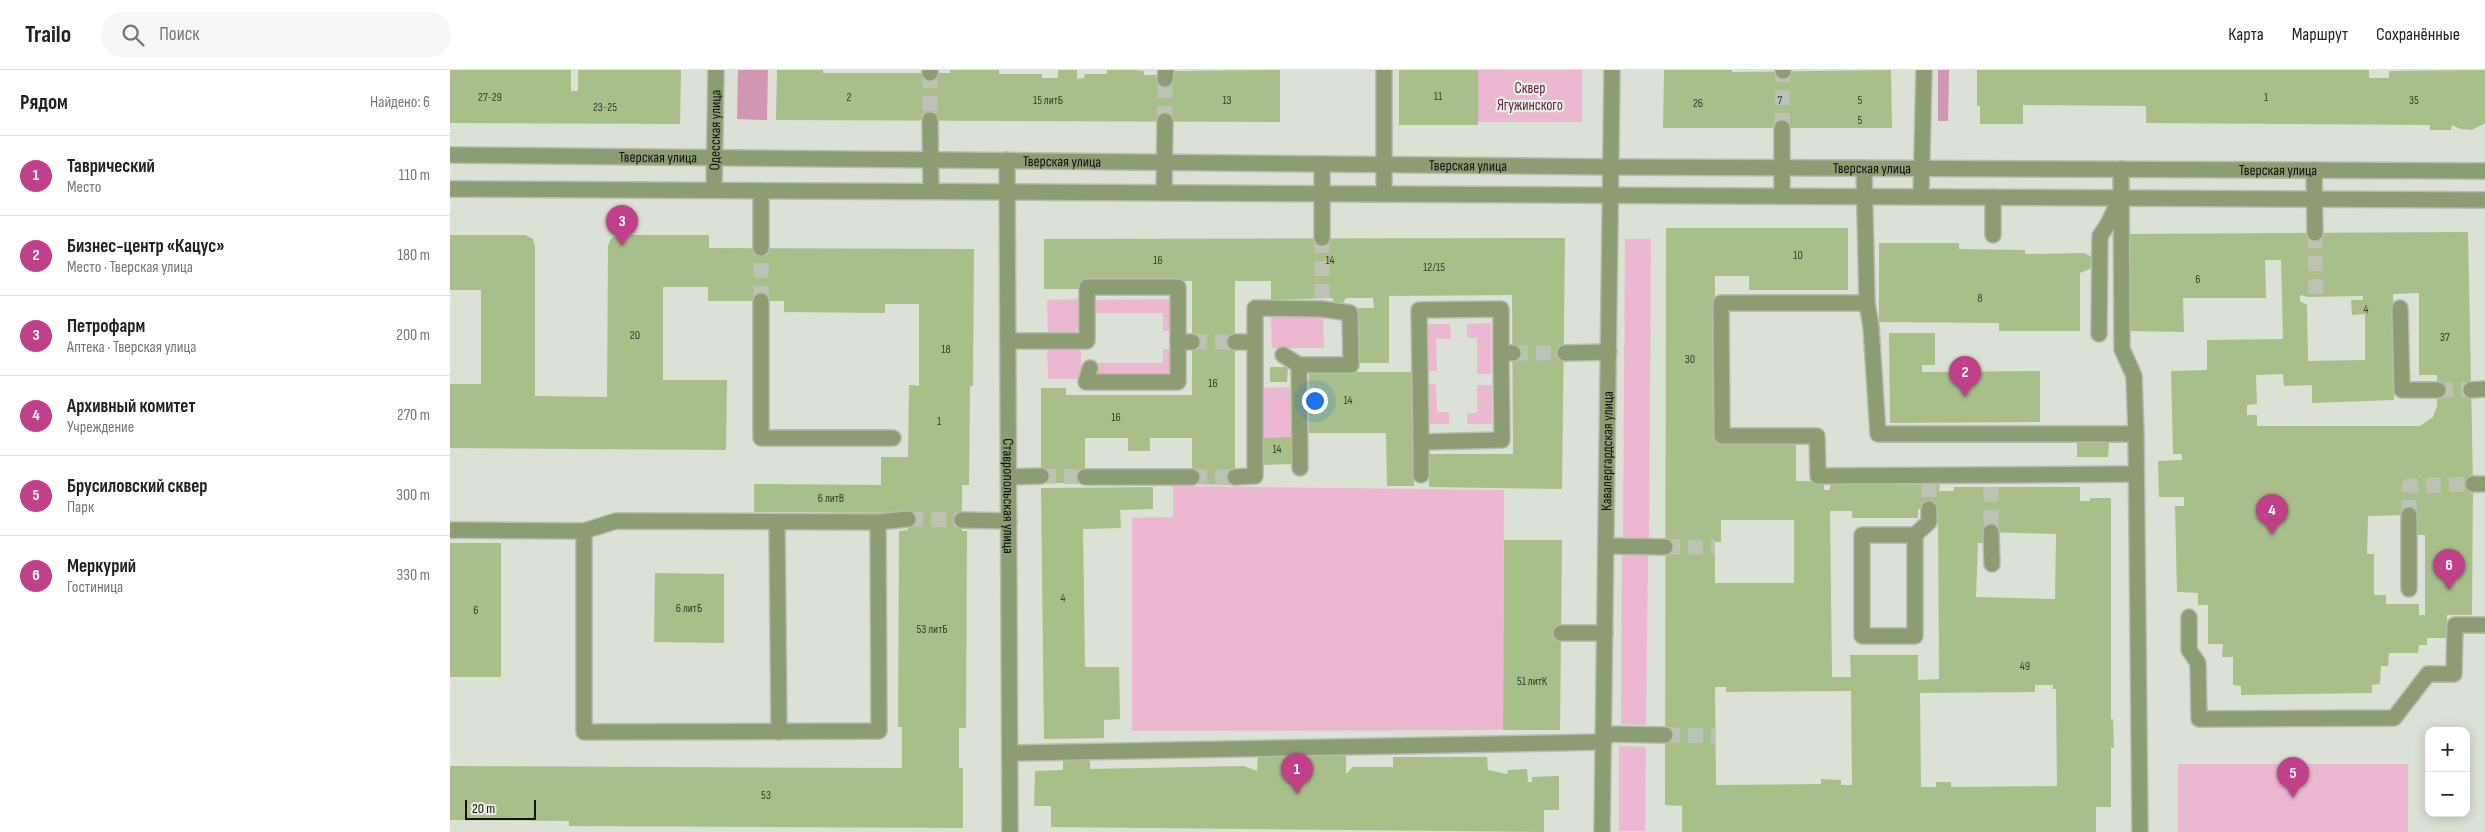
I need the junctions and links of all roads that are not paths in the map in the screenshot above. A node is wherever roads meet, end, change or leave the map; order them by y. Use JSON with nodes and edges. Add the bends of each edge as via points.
{"nodes":[{"id":1,"x":716,"y":70,"type":"edge"},
{"id":2,"x":1384,"y":70,"type":"edge"},
{"id":3,"x":1612,"y":70,"type":"edge"},
{"id":4,"x":1924,"y":70,"type":"edge"},
{"id":5,"x":930,"y":120,"type":"tunnel mouth"},
{"id":6,"x":1165,"y":122,"type":"tunnel mouth"},
{"id":7,"x":1782,"y":128,"type":"tunnel mouth"},
{"id":8,"x":450,"y":155,"type":"edge"},
{"id":9,"x":714,"y":157,"type":"junction"},
{"id":10,"x":931,"y":160,"type":"junction"},
{"id":11,"x":1007,"y":160,"type":"junction"},
{"id":12,"x":1165,"y":162,"type":"junction"},
{"id":13,"x":1322,"y":164,"type":"junction"},
{"id":14,"x":1384,"y":164,"type":"junction"},
{"id":15,"x":1612,"y":167,"type":"junction"},
{"id":16,"x":1782,"y":167,"type":"junction"},
{"id":17,"x":1864,"y":168,"type":"junction"},
{"id":18,"x":1922,"y":168,"type":"junction"},
{"id":19,"x":2121,"y":169,"type":"junction"},
{"id":20,"x":2208,"y":170,"type":"junction"},
{"id":21,"x":2314,"y":170,"type":"junction"},
{"id":22,"x":2485,"y":171,"type":"edge"},
{"id":23,"x":450,"y":189,"type":"edge"},
{"id":24,"x":714,"y":190,"type":"junction"},
{"id":25,"x":761,"y":191,"type":"junction"},
{"id":26,"x":930,"y":191,"type":"junction"},
{"id":27,"x":1007,"y":192,"type":"junction"},
{"id":28,"x":1164,"y":193,"type":"junction"},
{"id":29,"x":1322,"y":194,"type":"junction"},
{"id":30,"x":1384,"y":194,"type":"junction"},
{"id":31,"x":1611,"y":195,"type":"junction"},
{"id":32,"x":1782,"y":196,"type":"junction"},
{"id":33,"x":1865,"y":196,"type":"junction"},
{"id":34,"x":1921,"y":196,"type":"junction"},
{"id":35,"x":1993,"y":197,"type":"junction"},
{"id":36,"x":2121,"y":198,"type":"junction"},
{"id":37,"x":2208,"y":198,"type":"junction"},
{"id":38,"x":2314,"y":198,"type":"junction"},
{"id":39,"x":2485,"y":200,"type":"edge"},
{"id":40,"x":2315,"y":233,"type":"tunnel mouth"},
{"id":41,"x":1993,"y":235,"type":"dead end"},
{"id":42,"x":1322,"y":238,"type":"tunnel mouth"},
{"id":43,"x":761,"y":248,"type":"tunnel mouth"},
{"id":44,"x":761,"y":301,"type":"tunnel mouth"},
{"id":45,"x":1867,"y":303,"type":"junction"},
{"id":46,"x":2400,"y":308,"type":"dead end"},
{"id":47,"x":2099,"y":334,"type":"dead end"},
{"id":48,"x":1008,"y":341,"type":"junction"},
{"id":49,"x":1087,"y":341,"type":"junction"},
{"id":50,"x":1235,"y":342,"type":"tunnel mouth"},
{"id":51,"x":1255,"y":342,"type":"junction"},
{"id":52,"x":1609,"y":352,"type":"junction"},
{"id":53,"x":1565,"y":353,"type":"tunnel mouth"},
{"id":54,"x":1283,"y":354,"type":"dead end"},
{"id":55,"x":1299,"y":365,"type":"junction"},
{"id":56,"x":2438,"y":390,"type":"tunnel mouth"},
{"id":57,"x":2136,"y":434,"type":"junction"},
{"id":58,"x":893,"y":438,"type":"dead end"},
{"id":59,"x":1421,"y":442,"type":"junction"},
{"id":60,"x":1300,"y":468,"type":"dead end"},
{"id":61,"x":2136,"y":474,"type":"junction"},
{"id":62,"x":1421,"y":475,"type":"dead end"},
{"id":63,"x":1041,"y":476,"type":"tunnel mouth"},
{"id":64,"x":1009,"y":477,"type":"junction"},
{"id":65,"x":1085,"y":477,"type":"tunnel mouth"},
{"id":66,"x":1192,"y":477,"type":"tunnel mouth"},
{"id":67,"x":1235,"y":477,"type":"tunnel mouth"},
{"id":68,"x":1929,"y":509,"type":"tunnel mouth"},
{"id":69,"x":2409,"y":515,"type":"tunnel mouth"},
{"id":70,"x":908,"y":519,"type":"tunnel mouth"},
{"id":71,"x":962,"y":520,"type":"tunnel mouth"},
{"id":72,"x":1009,"y":521,"type":"junction"},
{"id":73,"x":778,"y":522,"type":"junction"},
{"id":74,"x":878,"y":522,"type":"junction"},
{"id":75,"x":450,"y":530,"type":"edge"},
{"id":76,"x":584,"y":530,"type":"junction"},
{"id":77,"x":1991,"y":532,"type":"tunnel mouth"},
{"id":78,"x":1915,"y":535,"type":"junction"},
{"id":79,"x":1606,"y":546,"type":"junction"},
{"id":80,"x":1665,"y":547,"type":"tunnel mouth"},
{"id":81,"x":1992,"y":564,"type":"dead end"},
{"id":82,"x":2409,"y":589,"type":"dead end"},
{"id":83,"x":2189,"y":617,"type":"dead end"},
{"id":84,"x":2485,"y":624,"type":"edge"},
{"id":85,"x":1561,"y":633,"type":"dead end"},
{"id":86,"x":1605,"y":633,"type":"junction"},
{"id":87,"x":779,"y":732,"type":"junction"},
{"id":88,"x":1665,"y":735,"type":"tunnel mouth"},
{"id":89,"x":1604,"y":738,"type":"junction"},
{"id":90,"x":1010,"y":754,"type":"junction"},
{"id":91,"x":1010,"y":832,"type":"edge"},
{"id":92,"x":1602,"y":832,"type":"edge"},
{"id":93,"x":2140,"y":832,"type":"edge"}],
"edges":[{"from":1,"to":9,"type":"street","name":"Одесская улица"},
{"from":2,"to":14,"type":"street"},
{"from":3,"to":15,"type":"street","name":"Кавалергардская улица"},
{"from":4,"to":18,"type":"street"},
{"from":5,"to":10,"type":"street"},
{"from":6,"to":12,"type":"street"},
{"from":7,"to":16,"type":"street"},
{"from":8,"to":9,"type":"street","name":"Тверская улица"},
{"from":9,"to":10,"type":"street","name":"Тверская улица"},
{"from":9,"to":24,"type":"street","name":"Одесская улица"},
{"from":10,"to":11,"type":"street","name":"Тверская улица"},
{"from":10,"to":26,"type":"street"},
{"from":11,"to":12,"type":"street","name":"Тверская улица"},
{"from":11,"to":27,"type":"street","name":"Ставропольская улица"},
{"from":12,"to":13,"type":"street","name":"Тверская улица"},
{"from":12,"to":28,"type":"street"},
{"from":13,"to":14,"type":"street","name":"Тверская улица"},
{"from":13,"to":29,"type":"street"},
{"from":14,"to":15,"type":"street","name":"Тверская улица"},
{"from":14,"to":30,"type":"street"},
{"from":15,"to":16,"type":"street","name":"Тверская улица"},
{"from":15,"to":31,"type":"street","name":"Кавалергардская улица"},
{"from":16,"to":17,"type":"street","name":"Тверская улица"},
{"from":16,"to":32,"type":"street"},
{"from":17,"to":18,"type":"street","name":"Тверская улица"},
{"from":17,"to":33,"type":"street"},
{"from":18,"to":19,"type":"street","name":"Тверская улица"},
{"from":18,"to":34,"type":"street"},
{"from":19,"to":20,"type":"street","name":"Тверская улица"},
{"from":19,"to":36,"type":"street"},
{"from":20,"to":21,"type":"street","name":"Тверская улица"},
{"from":20,"to":37,"type":"street"},
{"from":21,"to":22,"type":"street","name":"Тверская улица"},
{"from":21,"to":38,"type":"street"},
{"from":23,"to":24,"type":"street","name":"Тверская улица"},
{"from":24,"to":25,"type":"street","name":"Тверская улица"},
{"from":25,"to":26,"type":"street","name":"Тверская улица"},
{"from":25,"to":43,"type":"street"},
{"from":26,"to":27,"type":"street","name":"Тверская улица"},
{"from":27,"to":28,"type":"street","name":"Тверская улица"},
{"from":27,"to":48,"type":"street","name":"Ставропольская улица"},
{"from":28,"to":29,"type":"street","name":"Тверская улица"},
{"from":29,"to":30,"type":"street","name":"Тверская улица"},
{"from":29,"to":42,"type":"street"},
{"from":30,"to":31,"type":"street","name":"Тверская улица"},
{"from":31,"to":32,"type":"street","name":"Тверская улица"},
{"from":31,"to":52,"type":"street","name":"Кавалергардская улица"},
{"from":32,"to":33,"type":"street","name":"Тверская улица"},
{"from":33,"to":34,"type":"street","name":"Тверская улица"},
{"from":33,"to":45,"type":"street"},
{"from":34,"to":35,"type":"street","name":"Тверская улица"},
{"from":35,"to":36,"type":"street","name":"Тверская улица"},
{"from":35,"to":41,"type":"street"},
{"from":36,"to":37,"type":"street","name":"Тверская улица"},
{"from":36,"to":47,"type":"street","via":[[2100,236]]},
{"from":36,"to":57,"type":"street","via":[[2122,349],[2134,376]]},
{"from":37,"to":38,"type":"street","name":"Тверская улица"},
{"from":38,"to":39,"type":"street","name":"Тверская улица"},
{"from":38,"to":40,"type":"street"},
{"from":44,"to":58,"type":"street","via":[[761,438]]},
{"from":45,"to":57,"type":"street","via":[[1878,434]]},
{"from":45,"to":61,"type":"street","via":[[1721,303],[1722,436],[1818,436],[1818,476],[1991,481]]},
{"from":46,"to":56,"type":"street","via":[[2402,390]]},
{"from":48,"to":49,"type":"street"},
{"from":48,"to":64,"type":"street","name":"Ставропольская улица"},
{"from":49,"to":49,"type":"street","via":[[1090,366],[1086,382],[1178,382],[1185,342],[1178,287],[1087,288]]},
{"from":50,"to":51,"type":"street"},
{"from":51,"to":55,"type":"street","via":[[1255,308],[1322,304],[1350,313],[1351,365]]},
{"from":51,"to":67,"type":"street","via":[[1255,476]]},
{"from":52,"to":53,"type":"street"},
{"from":52,"to":79,"type":"street","name":"Кавалергардская улица"},
{"from":54,"to":55,"type":"street"},
{"from":55,"to":60,"type":"street"},
{"from":57,"to":61,"type":"street"},
{"from":59,"to":59,"type":"street","via":[[1502,440],[1507,353],[1500,309],[1419,310]]},
{"from":59,"to":62,"type":"street"},
{"from":61,"to":93,"type":"street"},
{"from":63,"to":64,"type":"street"},
{"from":64,"to":72,"type":"street","name":"Ставропольская улица"},
{"from":65,"to":66,"type":"street"},
{"from":68,"to":78,"type":"street","via":[[1929,522]]},
{"from":69,"to":82,"type":"street"},
{"from":70,"to":74,"type":"street"},
{"from":71,"to":72,"type":"street"},
{"from":72,"to":90,"type":"street","name":"Ставропольская улица"},
{"from":73,"to":74,"type":"street"},
{"from":73,"to":76,"type":"street","via":[[616,521]]},
{"from":73,"to":87,"type":"street"},
{"from":74,"to":87,"type":"street","via":[[878,731]]},
{"from":75,"to":76,"type":"street"},
{"from":76,"to":87,"type":"street","via":[[584,732]]},
{"from":77,"to":81,"type":"street"},
{"from":78,"to":78,"type":"street","via":[[1915,636],[1862,636],[1862,535]]},
{"from":79,"to":80,"type":"street"},
{"from":79,"to":86,"type":"street","name":"Кавалергардская улица"},
{"from":83,"to":84,"type":"street","via":[[2189,650],[2198,663],[2199,719],[2394,718],[2428,674],[2454,674],[2455,625]]},
{"from":85,"to":86,"type":"street"},
{"from":86,"to":89,"type":"street","name":"Кавалергардская улица"},
{"from":88,"to":89,"type":"street"},
{"from":89,"to":90,"type":"street"},
{"from":89,"to":92,"type":"street","name":"Кавалергардская улица"},
{"from":90,"to":91,"type":"street","name":"Ставропольская улица"}]}
